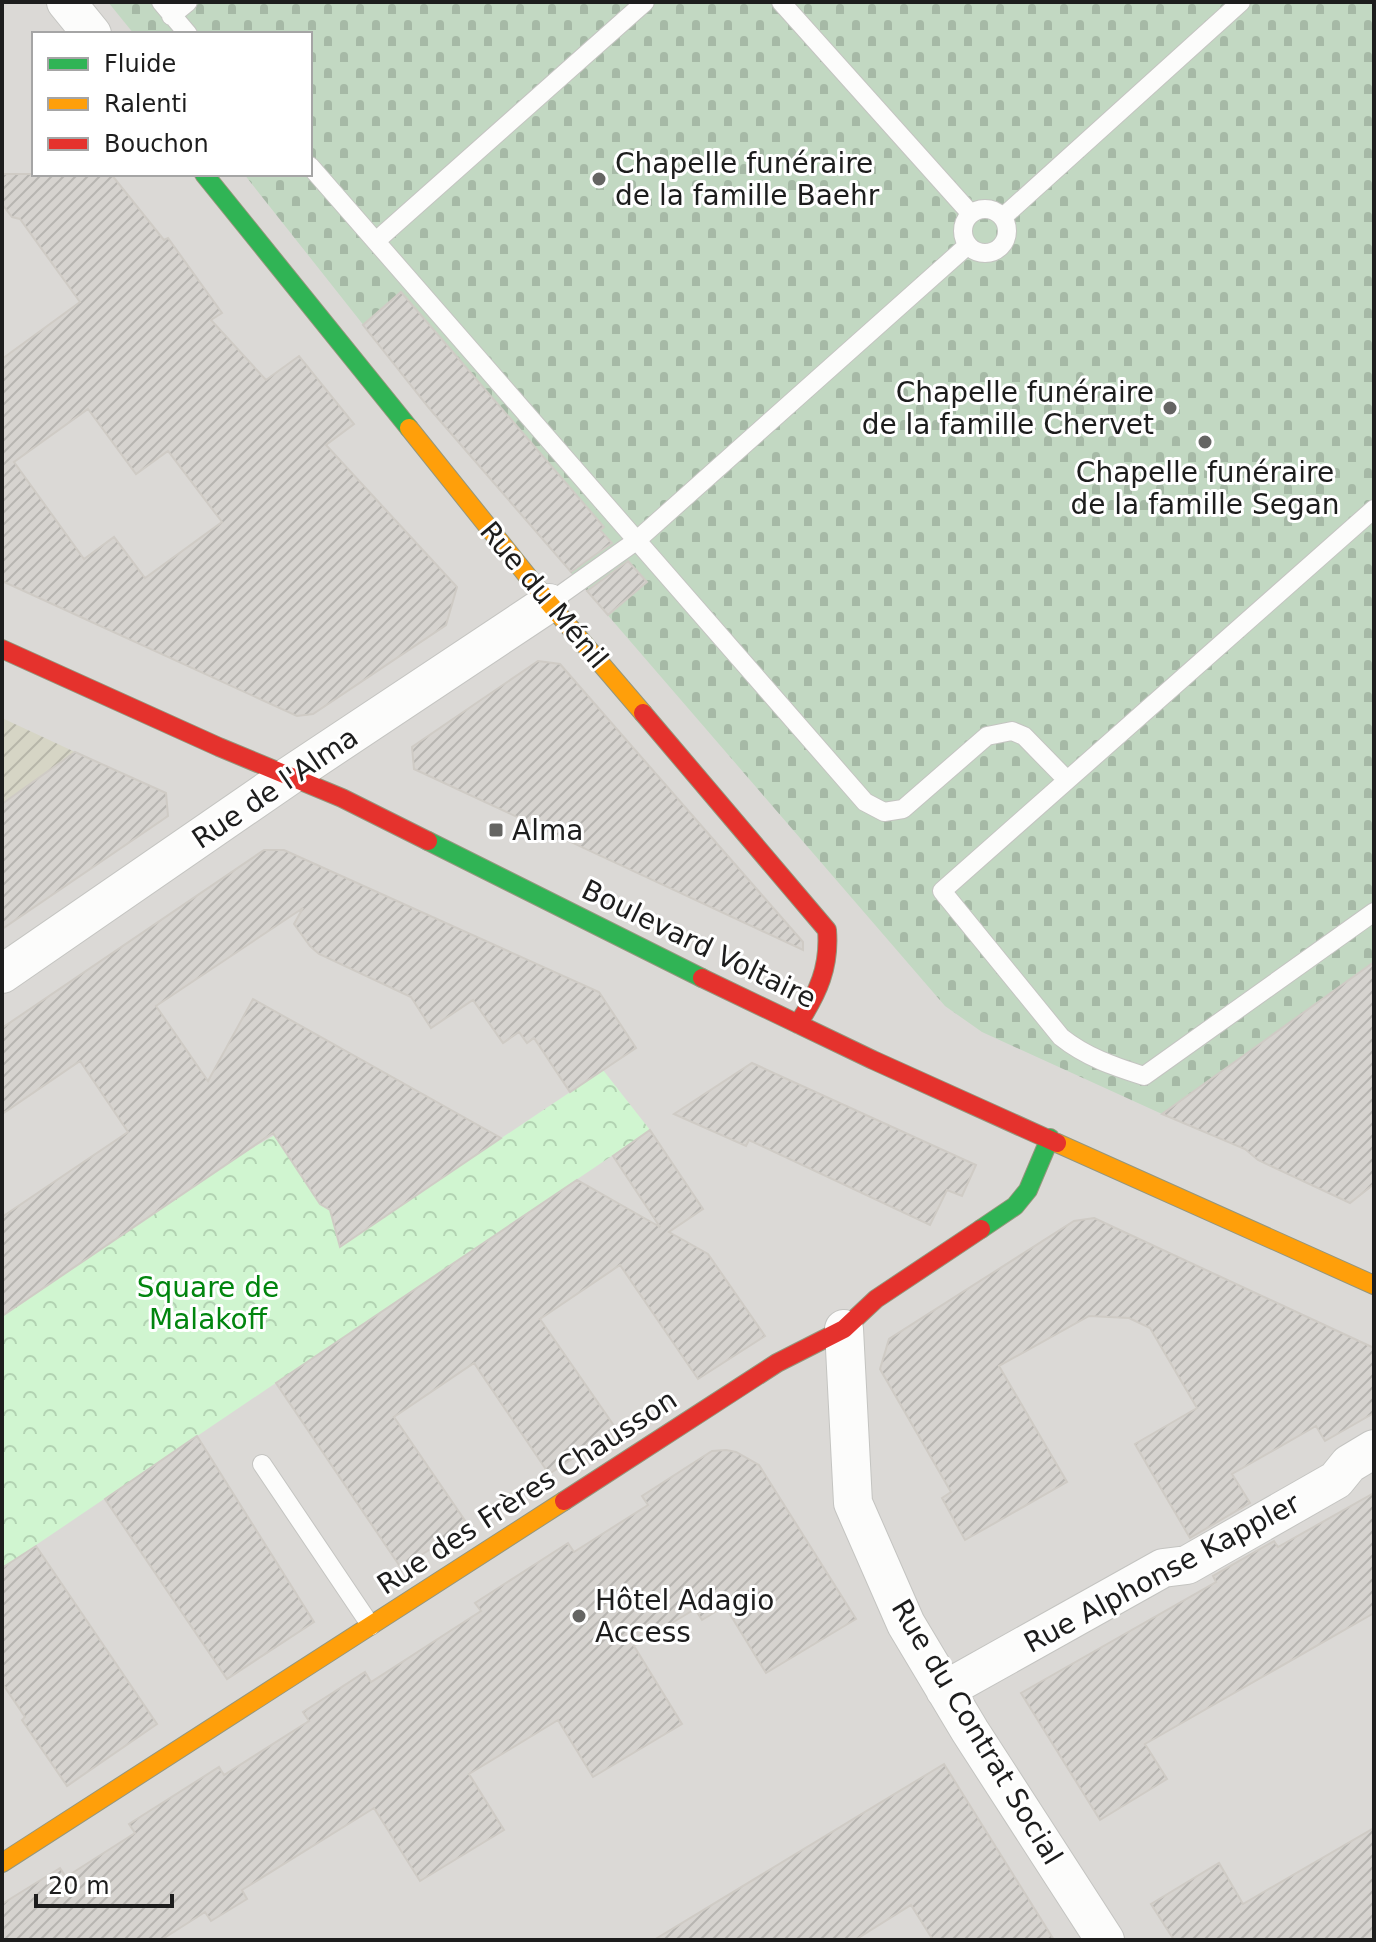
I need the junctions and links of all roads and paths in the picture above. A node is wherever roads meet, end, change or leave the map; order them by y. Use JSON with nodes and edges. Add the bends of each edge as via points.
{"nodes":[{"id":1,"x":66,"y":2,"type":"edge"},
{"id":2,"x":188,"y":2,"type":"edge"},
{"id":3,"x":645,"y":2,"type":"edge"},
{"id":4,"x":781,"y":2,"type":"edge"},
{"id":5,"x":1241,"y":2,"type":"edge"},
{"id":6,"x":166,"y":9,"type":"edge"},
{"id":7,"x":90,"y":32,"type":"edge"},
{"id":8,"x":186,"y":32,"type":"edge"},
{"id":9,"x":312,"y":168,"type":"edge"},
{"id":10,"x":206,"y":176,"type":"edge"},
{"id":11,"x":971,"y":214,"type":"junction"},
{"id":12,"x":1003,"y":217,"type":"junction"},
{"id":13,"x":376,"y":241,"type":"junction"},
{"id":14,"x":968,"y":245,"type":"junction"},
{"id":15,"x":1374,"y":509,"type":"edge"},
{"id":16,"x":636,"y":541,"type":"junction"},
{"id":17,"x":549,"y":603,"type":"junction"},
{"id":18,"x":2,"y":649,"type":"edge"},
{"id":19,"x":289,"y":776,"type":"junction"},
{"id":20,"x":1067,"y":780,"type":"junction"},
{"id":21,"x":1374,"y":912,"type":"edge"},
{"id":22,"x":2,"y":974,"type":"edge"},
{"id":23,"x":798,"y":1024,"type":"junction"},
{"id":24,"x":1050,"y":1138,"type":"junction"},
{"id":25,"x":1374,"y":1285,"type":"edge"},
{"id":26,"x":844,"y":1329,"type":"junction"},
{"id":27,"x":1374,"y":1449,"type":"edge"},
{"id":28,"x":262,"y":1464,"type":"dead end"},
{"id":29,"x":371,"y":1626,"type":"junction"},
{"id":30,"x":945,"y":1690,"type":"junction"},
{"id":31,"x":2,"y":1863,"type":"edge"},
{"id":32,"x":1105,"y":1940,"type":"edge"}],
"edges":[{"from":1,"to":7,"type":"street"},
{"from":2,"to":6,"type":"lane"},
{"from":3,"to":13,"type":"lane"},
{"from":4,"to":11,"type":"lane"},
{"from":5,"to":12,"type":"lane"},
{"from":6,"to":8,"type":"lane"},
{"from":9,"to":13,"type":"lane"},
{"from":10,"to":17,"type":"street","name":"Rue du Ménil"},
{"from":11,"to":12,"type":"lane","via":[[984,209]]},
{"from":11,"to":14,"type":"lane","via":[[963,226]]},
{"from":12,"to":14,"type":"lane","via":[[1007,231],[1002,245],[982,253]]},
{"from":13,"to":16,"type":"lane"},
{"from":14,"to":16,"type":"lane"},
{"from":15,"to":20,"type":"lane"},
{"from":16,"to":17,"type":"lane"},
{"from":16,"to":20,"type":"lane","via":[[876,809],[903,809],[987,736],[1012,731],[1024,736]]},
{"from":17,"to":19,"type":"street","name":"Rue de l'Alma"},
{"from":17,"to":23,"type":"street","name":"Rue du Ménil","via":[[827,930],[827,968]]},
{"from":18,"to":19,"type":"street","name":"Boulevard Voltaire"},
{"from":19,"to":22,"type":"street","name":"Rue de l'Alma"},
{"from":19,"to":23,"type":"street","name":"Boulevard Voltaire"},
{"from":20,"to":21,"type":"lane","via":[[942,891],[1061,1037],[1104,1063],[1144,1076]]},
{"from":23,"to":24,"type":"street","name":"Boulevard Voltaire"},
{"from":24,"to":25,"type":"street","name":"Boulevard Voltaire"},
{"from":24,"to":26,"type":"street","name":"Rue des Frères Chausson","via":[[1028,1190],[1015,1206],[876,1299]]},
{"from":26,"to":29,"type":"street","name":"Rue des Frères Chausson","via":[[777,1363]]},
{"from":26,"to":30,"type":"street","name":"Rue du Contrat Social","via":[[853,1503],[906,1624]]},
{"from":27,"to":30,"type":"street","name":"Rue Alphonse Kappler","via":[[1349,1464],[1336,1480],[1187,1565],[1163,1568]]},
{"from":28,"to":29,"type":"lane"},
{"from":29,"to":31,"type":"street","name":"Rue des Frères Chausson"},
{"from":30,"to":32,"type":"street","name":"Rue du Contrat Social"}]}
